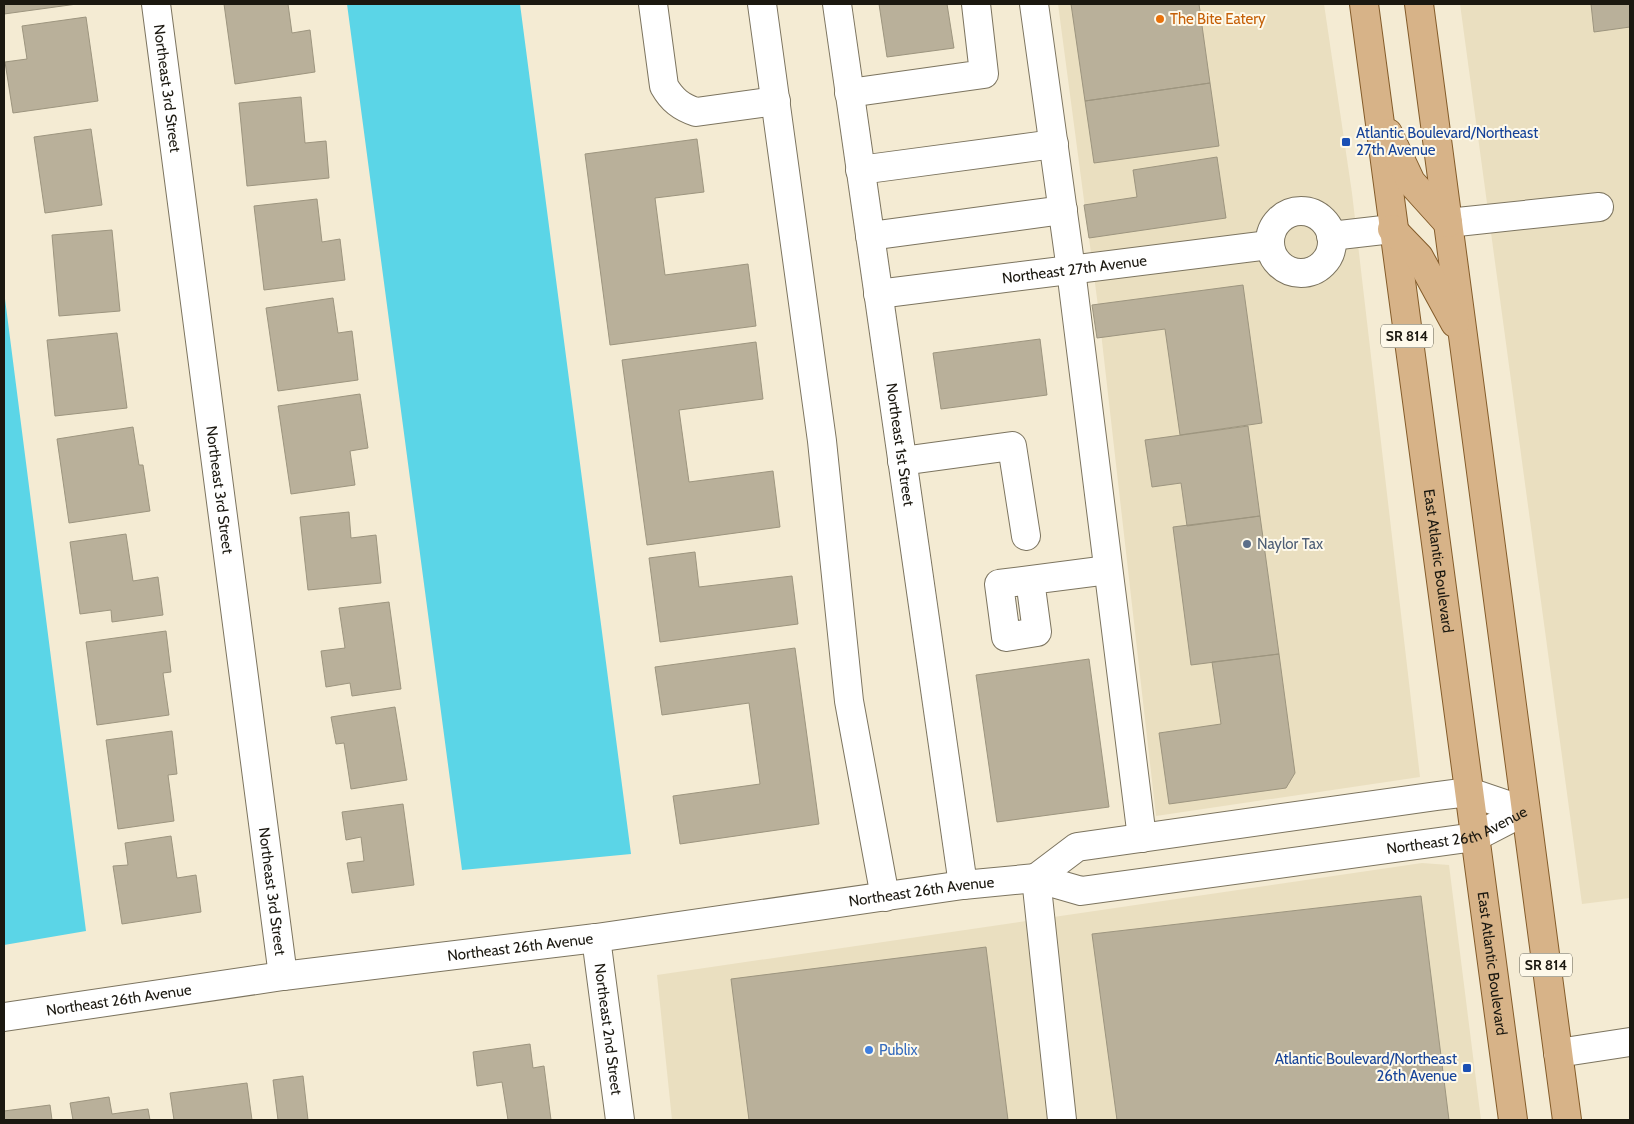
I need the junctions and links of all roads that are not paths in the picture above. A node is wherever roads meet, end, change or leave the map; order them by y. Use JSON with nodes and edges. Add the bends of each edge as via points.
{"nodes":[{"id":1,"x":156,"y":4,"type":"edge"},
{"id":2,"x":654,"y":4,"type":"edge"},
{"id":3,"x":762,"y":4,"type":"edge"},
{"id":4,"x":836,"y":4,"type":"edge"},
{"id":5,"x":976,"y":4,"type":"edge"},
{"id":6,"x":1034,"y":4,"type":"edge"},
{"id":7,"x":1364,"y":4,"type":"edge"},
{"id":8,"x":1419,"y":4,"type":"edge"},
{"id":9,"x":849,"y":93,"type":"junction"},
{"id":10,"x":776,"y":101,"type":"junction"},
{"id":11,"x":1378,"y":111,"type":"junction"},
{"id":12,"x":1054,"y":144,"type":"junction"},
{"id":13,"x":860,"y":170,"type":"junction"},
{"id":14,"x":1599,"y":207,"type":"dead end"},
{"id":15,"x":1063,"y":210,"type":"junction"},
{"id":16,"x":1448,"y":223,"type":"junction"},
{"id":17,"x":1392,"y":229,"type":"junction"},
{"id":18,"x":870,"y":236,"type":"junction"},
{"id":19,"x":1331,"y":236,"type":"junction"},
{"id":20,"x":1269,"y":245,"type":"junction"},
{"id":21,"x":1071,"y":270,"type":"junction"},
{"id":22,"x":878,"y":294,"type":"junction"},
{"id":23,"x":1463,"y":337,"type":"junction"},
{"id":24,"x":902,"y":461,"type":"junction"},
{"id":25,"x":1026,"y":536,"type":"dead end"},
{"id":26,"x":1108,"y":570,"type":"junction"},
{"id":27,"x":1030,"y":580,"type":"dead end"},
{"id":28,"x":1469,"y":792,"type":"junction"},
{"id":29,"x":1525,"y":810,"type":"junction"},
{"id":30,"x":1142,"y":838,"type":"junction"},
{"id":31,"x":1475,"y":838,"type":"junction"},
{"id":32,"x":1036,"y":878,"type":"junction"},
{"id":33,"x":963,"y":885,"type":"junction"},
{"id":34,"x":885,"y":897,"type":"junction"},
{"id":35,"x":596,"y":938,"type":"junction"},
{"id":36,"x":283,"y":976,"type":"junction"},
{"id":37,"x":4,"y":1016,"type":"edge"},
{"id":38,"x":1630,"y":1042,"type":"edge"},
{"id":39,"x":1558,"y":1053,"type":"junction"},
{"id":40,"x":620,"y":1120,"type":"edge"},
{"id":41,"x":1062,"y":1120,"type":"edge"},
{"id":42,"x":1512,"y":1120,"type":"edge"},
{"id":43,"x":1567,"y":1120,"type":"edge"}],
"edges":[{"from":1,"to":36,"type":"street","name":"Northeast 3rd Street"},
{"from":2,"to":10,"type":"street","via":[[664,86],[670,98],[696,112]]},
{"from":3,"to":10,"type":"street"},
{"from":4,"to":9,"type":"street","name":"Northeast 1st Street"},
{"from":5,"to":9,"type":"street","via":[[984,74]]},
{"from":6,"to":12,"type":"street"},
{"from":7,"to":11,"type":"main road","name":"East Atlantic Boulevard","number":"SR 814"},
{"from":8,"to":16,"type":"main road","number":"SR 814"},
{"from":9,"to":13,"type":"street","name":"Northeast 1st Street"},
{"from":10,"to":34,"type":"street","via":[[822,441],[849,701]]},
{"from":11,"to":16,"type":"main road","via":[[1411,182]]},
{"from":11,"to":17,"type":"main road","name":"East Atlantic Boulevard","number":"SR 814"},
{"from":12,"to":13,"type":"street"},
{"from":12,"to":15,"type":"street"},
{"from":13,"to":18,"type":"street","name":"Northeast 1st Street"},
{"from":14,"to":16,"type":"street"},
{"from":15,"to":18,"type":"street"},
{"from":15,"to":21,"type":"street"},
{"from":16,"to":23,"type":"main road","number":"SR 814"},
{"from":17,"to":19,"type":"street"},
{"from":17,"to":23,"type":"main road","via":[[1419,257]]},
{"from":17,"to":28,"type":"main road","name":"East Atlantic Boulevard","number":"SR 814"},
{"from":18,"to":22,"type":"street","name":"Northeast 1st Street"},
{"from":19,"to":20,"type":"street","via":[[1319,217],[1297,211],[1276,223]]},
{"from":19,"to":20,"type":"street","via":[[1327,260],[1307,273],[1294,273],[1282,268]]},
{"from":20,"to":21,"type":"street","name":"Northeast 27th Avenue"},
{"from":21,"to":22,"type":"street","name":"Northeast 27th Avenue"},
{"from":21,"to":26,"type":"street"},
{"from":22,"to":24,"type":"street","name":"Northeast 1st Street"},
{"from":23,"to":29,"type":"main road","number":"SR 814"},
{"from":24,"to":25,"type":"street","via":[[1012,446]]},
{"from":24,"to":33,"type":"street","name":"Northeast 1st Street"},
{"from":26,"to":27,"type":"street"},
{"from":26,"to":30,"type":"street"},
{"from":28,"to":29,"type":"street","name":"Northeast 26th Avenue"},
{"from":28,"to":30,"type":"street","name":"Northeast 26th Avenue"},
{"from":28,"to":31,"type":"main road","name":"East Atlantic Boulevard","number":"SR 814"},
{"from":29,"to":31,"type":"street","name":"Northeast 26th Avenue"},
{"from":29,"to":39,"type":"main road","number":"SR 814"},
{"from":30,"to":32,"type":"street","name":"Northeast 26th Avenue","via":[[1077,847]]},
{"from":31,"to":32,"type":"street","name":"Northeast 26th Avenue","via":[[1081,891]]},
{"from":31,"to":42,"type":"main road","name":"East Atlantic Boulevard","number":"SR 814"},
{"from":32,"to":33,"type":"street","name":"Northeast 26th Avenue"},
{"from":32,"to":41,"type":"street"},
{"from":33,"to":34,"type":"street","name":"Northeast 26th Avenue"},
{"from":34,"to":35,"type":"street","name":"Northeast 26th Avenue"},
{"from":35,"to":36,"type":"street","name":"Northeast 26th Avenue"},
{"from":35,"to":40,"type":"street","name":"Northeast 2nd Street"},
{"from":36,"to":37,"type":"street","name":"Northeast 26th Avenue"},
{"from":38,"to":39,"type":"street"},
{"from":39,"to":43,"type":"main road","number":"SR 814"}]}
